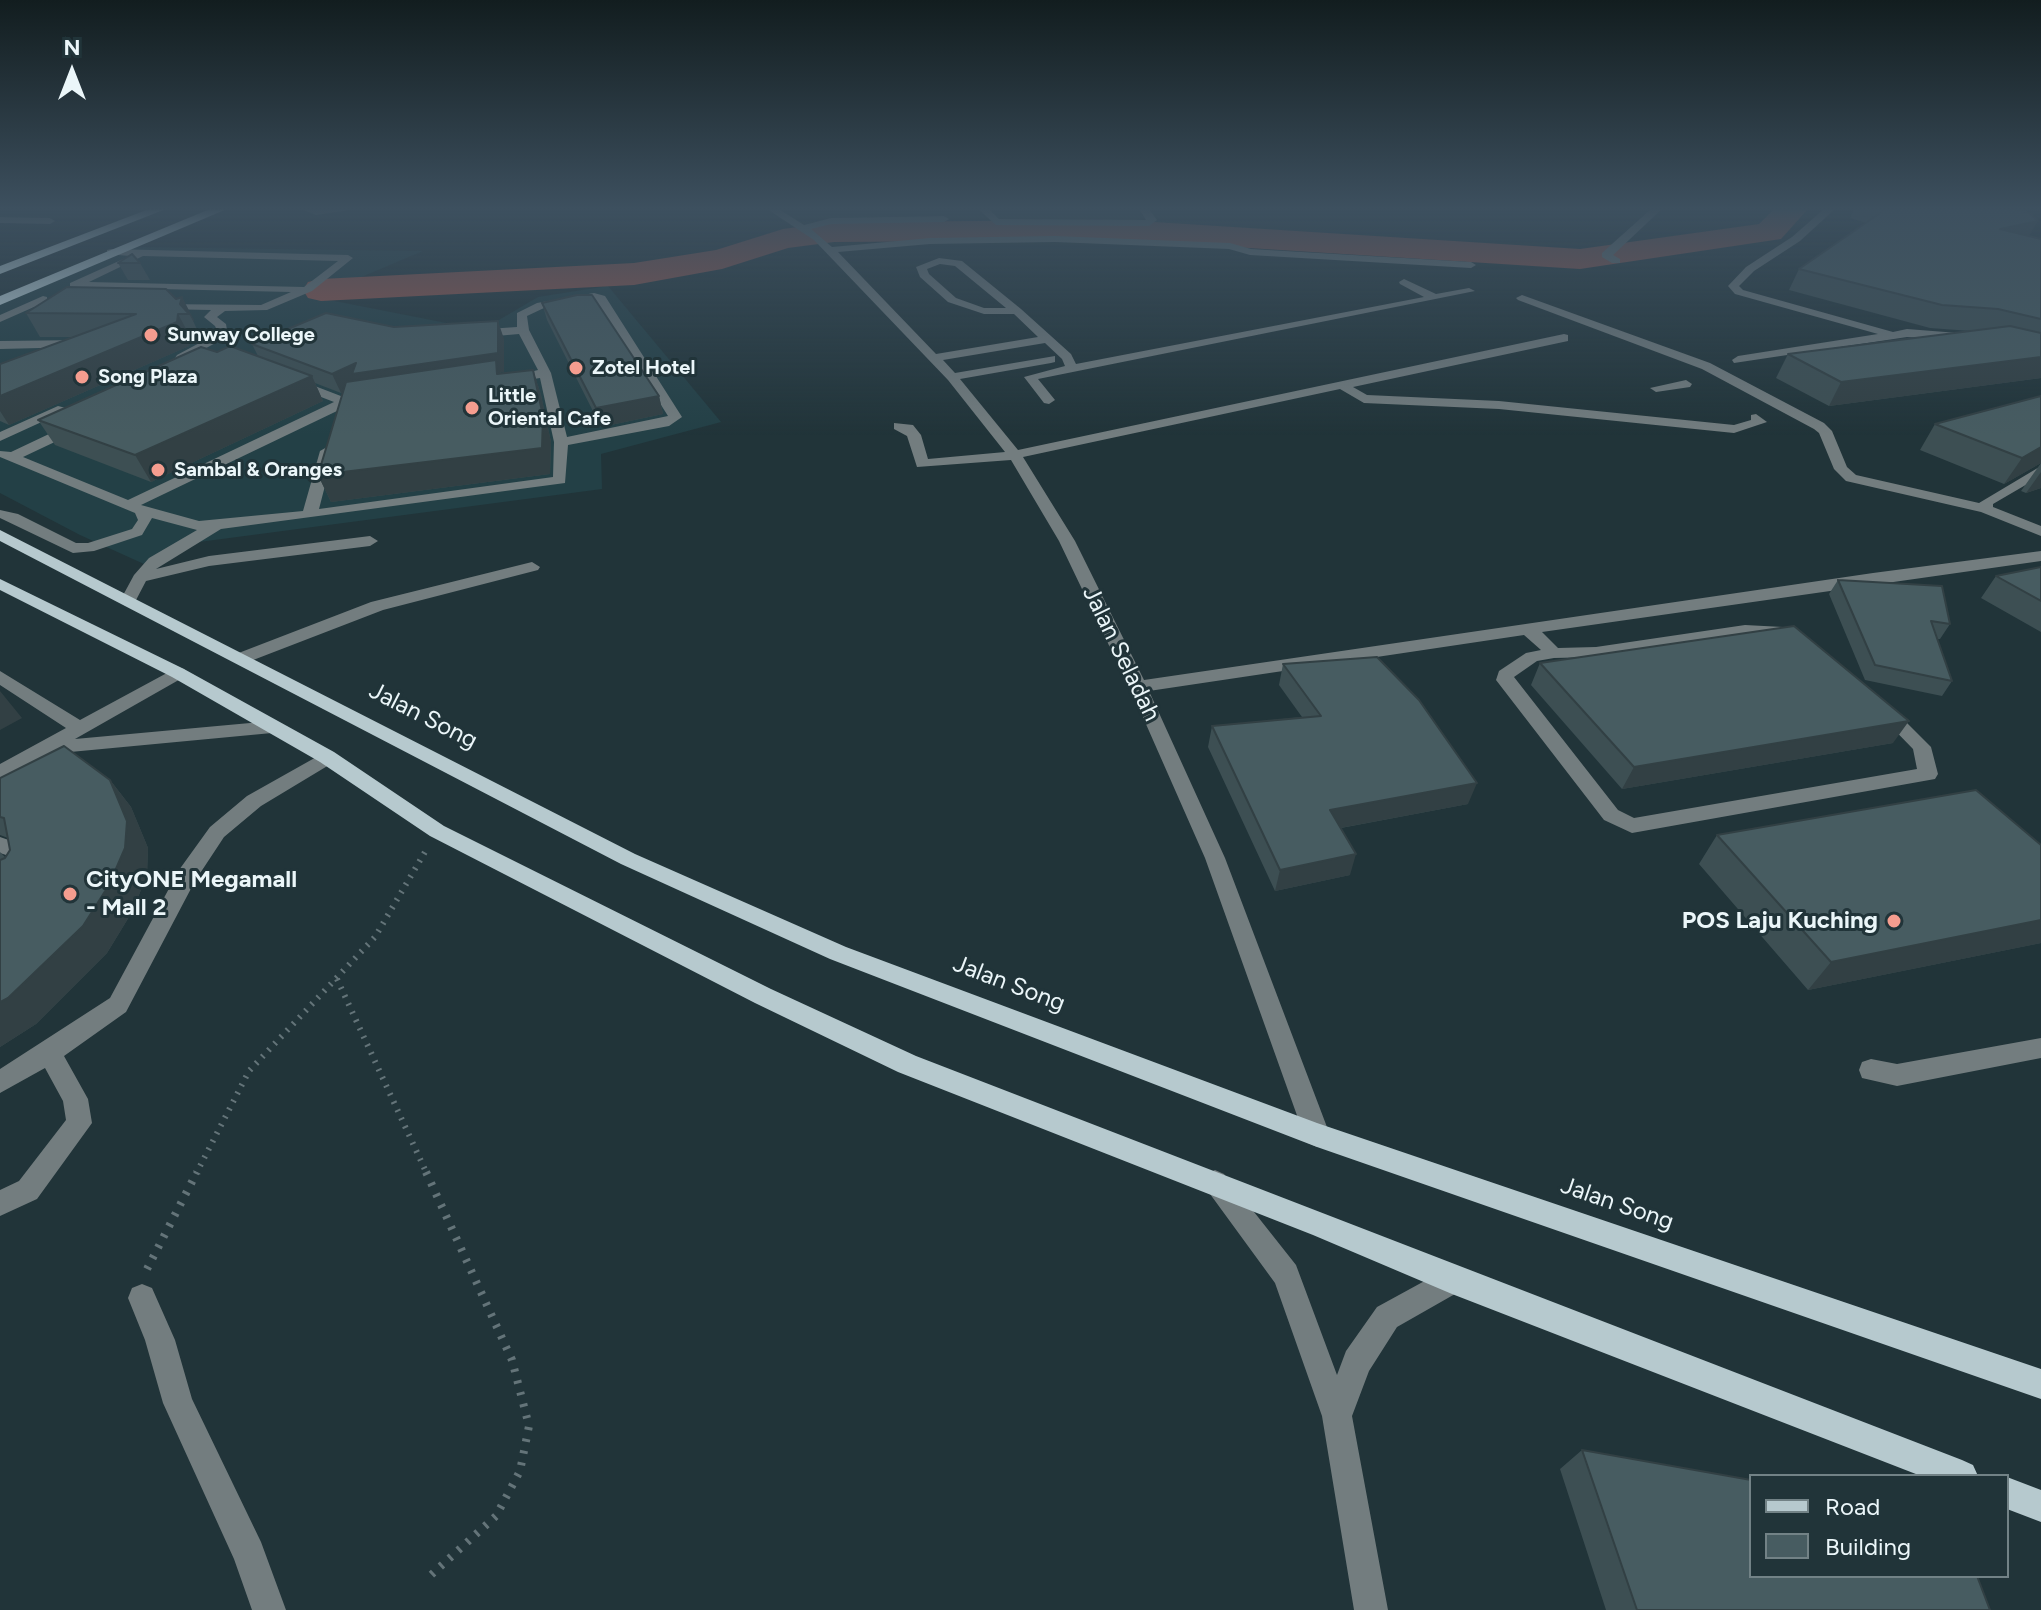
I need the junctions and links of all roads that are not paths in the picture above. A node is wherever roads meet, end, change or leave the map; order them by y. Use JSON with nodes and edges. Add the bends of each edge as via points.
{"nodes":[{"id":1,"x":38,"y":284,"type":"edge"},
{"id":2,"x":314,"y":284,"type":"edge"},
{"id":3,"x":862,"y":284,"type":"edge"},
{"id":4,"x":934,"y":284,"type":"edge"},
{"id":5,"x":984,"y":284,"type":"edge"},
{"id":6,"x":1408,"y":284,"type":"edge"},
{"id":7,"x":1735,"y":284,"type":"edge"},
{"id":8,"x":74,"y":285,"type":"joint"},
{"id":9,"x":308,"y":289,"type":"junction"},
{"id":10,"x":1469,"y":291,"type":"dead end"},
{"id":11,"x":1433,"y":297,"type":"junction"},
{"id":12,"x":1522,"y":298,"type":"dead end"},
{"id":13,"x":0,"y":301,"type":"edge"},
{"id":14,"x":32,"y":304,"type":"junction"},
{"id":15,"x":79,"y":305,"type":"edge"},
{"id":16,"x":142,"y":306,"type":"edge"},
{"id":17,"x":221,"y":308,"type":"junction"},
{"id":18,"x":1017,"y":311,"type":"junction"},
{"id":19,"x":0,"y":319,"type":"edge"},
{"id":20,"x":523,"y":330,"type":"junction"},
{"id":21,"x":460,"y":335,"type":"edge"},
{"id":22,"x":1896,"y":335,"type":"junction"},
{"id":23,"x":1564,"y":338,"type":"dead end"},
{"id":24,"x":1047,"y":339,"type":"junction"},
{"id":25,"x":1984,"y":339,"type":"edge"},
{"id":26,"x":0,"y":345,"type":"edge"},
{"id":27,"x":201,"y":349,"type":"junction"},
{"id":28,"x":219,"y":355,"type":"edge"},
{"id":29,"x":76,"y":357,"type":"edge"},
{"id":30,"x":933,"y":358,"type":"junction"},
{"id":31,"x":1738,"y":360,"type":"dead end"},
{"id":32,"x":172,"y":362,"type":"edge"},
{"id":33,"x":1070,"y":362,"type":"junction"},
{"id":34,"x":545,"y":373,"type":"junction"},
{"id":35,"x":278,"y":377,"type":"edge"},
{"id":36,"x":952,"y":377,"type":"junction"},
{"id":37,"x":499,"y":380,"type":"edge"},
{"id":38,"x":1686,"y":384,"type":"dead end"},
{"id":39,"x":1342,"y":385,"type":"junction"},
{"id":40,"x":1656,"y":388,"type":"dead end"},
{"id":41,"x":376,"y":397,"type":"edge"},
{"id":42,"x":1049,"y":400,"type":"dead end"},
{"id":43,"x":345,"y":402,"type":"junction"},
{"id":44,"x":72,"y":406,"type":"edge"},
{"id":45,"x":340,"y":417,"type":"edge"},
{"id":46,"x":1756,"y":418,"type":"dead end"},
{"id":47,"x":83,"y":424,"type":"edge"},
{"id":48,"x":899,"y":426,"type":"dead end"},
{"id":49,"x":334,"y":432,"type":"edge"},
{"id":50,"x":0,"y":437,"type":"edge"},
{"id":51,"x":561,"y":442,"type":"junction"},
{"id":52,"x":6,"y":454,"type":"edge"},
{"id":53,"x":1015,"y":455,"type":"junction"},
{"id":54,"x":2041,"y":470,"type":"edge"},
{"id":55,"x":135,"y":508,"type":"junction"},
{"id":56,"x":1986,"y":509,"type":"junction"},
{"id":57,"x":0,"y":514,"type":"edge"},
{"id":58,"x":310,"y":514,"type":"junction"},
{"id":59,"x":216,"y":526,"type":"junction"},
{"id":60,"x":2041,"y":531,"type":"edge"},
{"id":61,"x":0,"y":535,"type":"edge"},
{"id":62,"x":370,"y":541,"type":"dead end"},
{"id":63,"x":2041,"y":556,"type":"edge"},
{"id":64,"x":532,"y":567,"type":"dead end"},
{"id":65,"x":0,"y":584,"type":"edge"},
{"id":66,"x":134,"y":589,"type":"junction"},
{"id":67,"x":1528,"y":629,"type":"junction"},
{"id":68,"x":1800,"y":648,"type":"edge"},
{"id":69,"x":1554,"y":653,"type":"junction"},
{"id":70,"x":242,"y":658,"type":"junction"},
{"id":71,"x":178,"y":673,"type":"junction"},
{"id":72,"x":0,"y":677,"type":"edge"},
{"id":73,"x":1138,"y":687,"type":"junction"},
{"id":74,"x":1869,"y":698,"type":"edge"},
{"id":75,"x":272,"y":727,"type":"junction"},
{"id":76,"x":80,"y":728,"type":"junction"},
{"id":77,"x":45,"y":748,"type":"junction"},
{"id":78,"x":327,"y":757,"type":"junction"},
{"id":79,"x":0,"y":773,"type":"edge"},
{"id":80,"x":0,"y":845,"type":"edge"},
{"id":81,"x":0,"y":889,"type":"edge"},
{"id":82,"x":2041,"y":1048,"type":"edge"},
{"id":83,"x":49,"y":1053,"type":"junction"},
{"id":84,"x":1871,"y":1070,"type":"dead end"},
{"id":85,"x":0,"y":1082,"type":"edge"},
{"id":86,"x":1317,"y":1135,"type":"junction"},
{"id":87,"x":1215,"y":1183,"type":"junction"},
{"id":88,"x":0,"y":1203,"type":"edge"},
{"id":89,"x":1452,"y":1280,"type":"junction"},
{"id":90,"x":142,"y":1298,"type":"road end"},
{"id":91,"x":2041,"y":1384,"type":"edge"},
{"id":92,"x":1337,"y":1416,"type":"junction"},
{"id":93,"x":1957,"y":1474,"type":"edge"},
{"id":94,"x":2009,"y":1494,"type":"edge"},
{"id":95,"x":2041,"y":1506,"type":"edge"},
{"id":96,"x":269,"y":1610,"type":"edge"},
{"id":97,"x":1371,"y":1610,"type":"edge"}],
"edges":[{"from":1,"to":13,"type":"highway"},
{"from":2,"to":9,"type":"street"},
{"from":3,"to":30,"type":"street","name":"Jalan Seladah"},
{"from":4,"to":18,"type":"street","via":[[968,307]]},
{"from":5,"to":18,"type":"street"},
{"from":6,"to":11,"type":"street"},
{"from":7,"to":22,"type":"street","via":[[1739,292]]},
{"from":8,"to":9,"type":"street"},
{"from":8,"to":14,"type":"street"},
{"from":9,"to":17,"type":"street","via":[[263,308]]},
{"from":10,"to":11,"type":"street"},
{"from":11,"to":33,"type":"street"},
{"from":12,"to":56,"type":"street","via":[[1706,366],[1819,426],[1851,478]]},
{"from":14,"to":15,"type":"street"},
{"from":14,"to":19,"type":"street"},
{"from":16,"to":17,"type":"street"},
{"from":17,"to":27,"type":"street","via":[[210,317],[224,334]]},
{"from":18,"to":24,"type":"street"},
{"from":20,"to":21,"type":"street"},
{"from":20,"to":34,"type":"street"},
{"from":20,"to":51,"type":"street","via":[[521,315],[541,305],[601,298],[675,417]]},
{"from":22,"to":25,"type":"street"},
{"from":22,"to":31,"type":"street"},
{"from":23,"to":39,"type":"street"},
{"from":24,"to":30,"type":"street"},
{"from":24,"to":33,"type":"street"},
{"from":26,"to":29,"type":"street","via":[[40,351],[90,343],[90,352]]},
{"from":27,"to":28,"type":"street"},
{"from":27,"to":32,"type":"street"},
{"from":30,"to":36,"type":"street","name":"Jalan Seladah"},
{"from":33,"to":36,"type":"street"},
{"from":33,"to":42,"type":"street","via":[[1030,377]]},
{"from":34,"to":37,"type":"street"},
{"from":34,"to":51,"type":"street"},
{"from":35,"to":43,"type":"street"},
{"from":36,"to":53,"type":"street","name":"Jalan Seladah"},
{"from":38,"to":40,"type":"street"},
{"from":39,"to":46,"type":"street","via":[[1364,399],[1499,405],[1734,429],[1760,422]]},
{"from":39,"to":53,"type":"street"},
{"from":41,"to":43,"type":"street"},
{"from":43,"to":45,"type":"street"},
{"from":43,"to":55,"type":"street"},
{"from":44,"to":50,"type":"street"},
{"from":47,"to":52,"type":"street"},
{"from":48,"to":53,"type":"street","via":[[914,435],[922,464]]},
{"from":49,"to":58,"type":"street"},
{"from":51,"to":58,"type":"street","via":[[560,480]]},
{"from":52,"to":55,"type":"street"},
{"from":53,"to":73,"type":"street","name":"Jalan Seladah","via":[[1067,541]]},
{"from":54,"to":56,"type":"street","via":[[1986,502]]},
{"from":55,"to":57,"type":"street","via":[[146,520],[137,532],[89,548],[73,548]]},
{"from":55,"to":59,"type":"street","via":[[182,523]]},
{"from":56,"to":60,"type":"street"},
{"from":58,"to":59,"type":"street"},
{"from":59,"to":66,"type":"street","via":[[155,561]]},
{"from":61,"to":66,"type":"main road","name":"Jalan Song"},
{"from":62,"to":66,"type":"street","via":[[209,561]]},
{"from":63,"to":67,"type":"street"},
{"from":64,"to":70,"type":"street","via":[[377,606]]},
{"from":65,"to":71,"type":"main road"},
{"from":66,"to":70,"type":"main road","name":"Jalan Song"},
{"from":67,"to":69,"type":"street"},
{"from":67,"to":73,"type":"street"},
{"from":68,"to":69,"type":"street","via":[[1777,631],[1745,630],[1611,651]]},
{"from":69,"to":74,"type":"street","via":[[1532,657],[1505,680],[1611,815],[1632,826],[1928,774],[1922,747]]},
{"from":70,"to":86,"type":"main road","name":"Jalan Song","via":[[628,859],[838,953]]},
{"from":71,"to":75,"type":"main road"},
{"from":71,"to":76,"type":"street"},
{"from":72,"to":76,"type":"street"},
{"from":73,"to":86,"type":"street","name":"Jalan Seladah","via":[[1215,858]]},
{"from":75,"to":77,"type":"street"},
{"from":75,"to":78,"type":"main road"},
{"from":76,"to":77,"type":"street"},
{"from":77,"to":79,"type":"street"},
{"from":78,"to":83,"type":"street","via":[[254,801],[217,832],[187,876],[118,1005]]},
{"from":78,"to":87,"type":"main road","via":[[437,831],[763,996],[907,1064]]},
{"from":80,"to":81,"type":"street","via":[[19,851],[21,876]]},
{"from":82,"to":84,"type":"street","via":[[1897,1075]]},
{"from":83,"to":85,"type":"street"},
{"from":83,"to":88,"type":"street","via":[[75,1099],[79,1123],[28,1190]]},
{"from":86,"to":91,"type":"main road","name":"Jalan Song"},
{"from":87,"to":89,"type":"main road"},
{"from":87,"to":92,"type":"street","via":[[1286,1275]]},
{"from":89,"to":92,"type":"street","via":[[1387,1317],[1357,1362]]},
{"from":89,"to":93,"type":"main road"},
{"from":90,"to":96,"type":"street","via":[[178,1403],[249,1554]]},
{"from":92,"to":97,"type":"street"},
{"from":94,"to":95,"type":"main road"}]}
